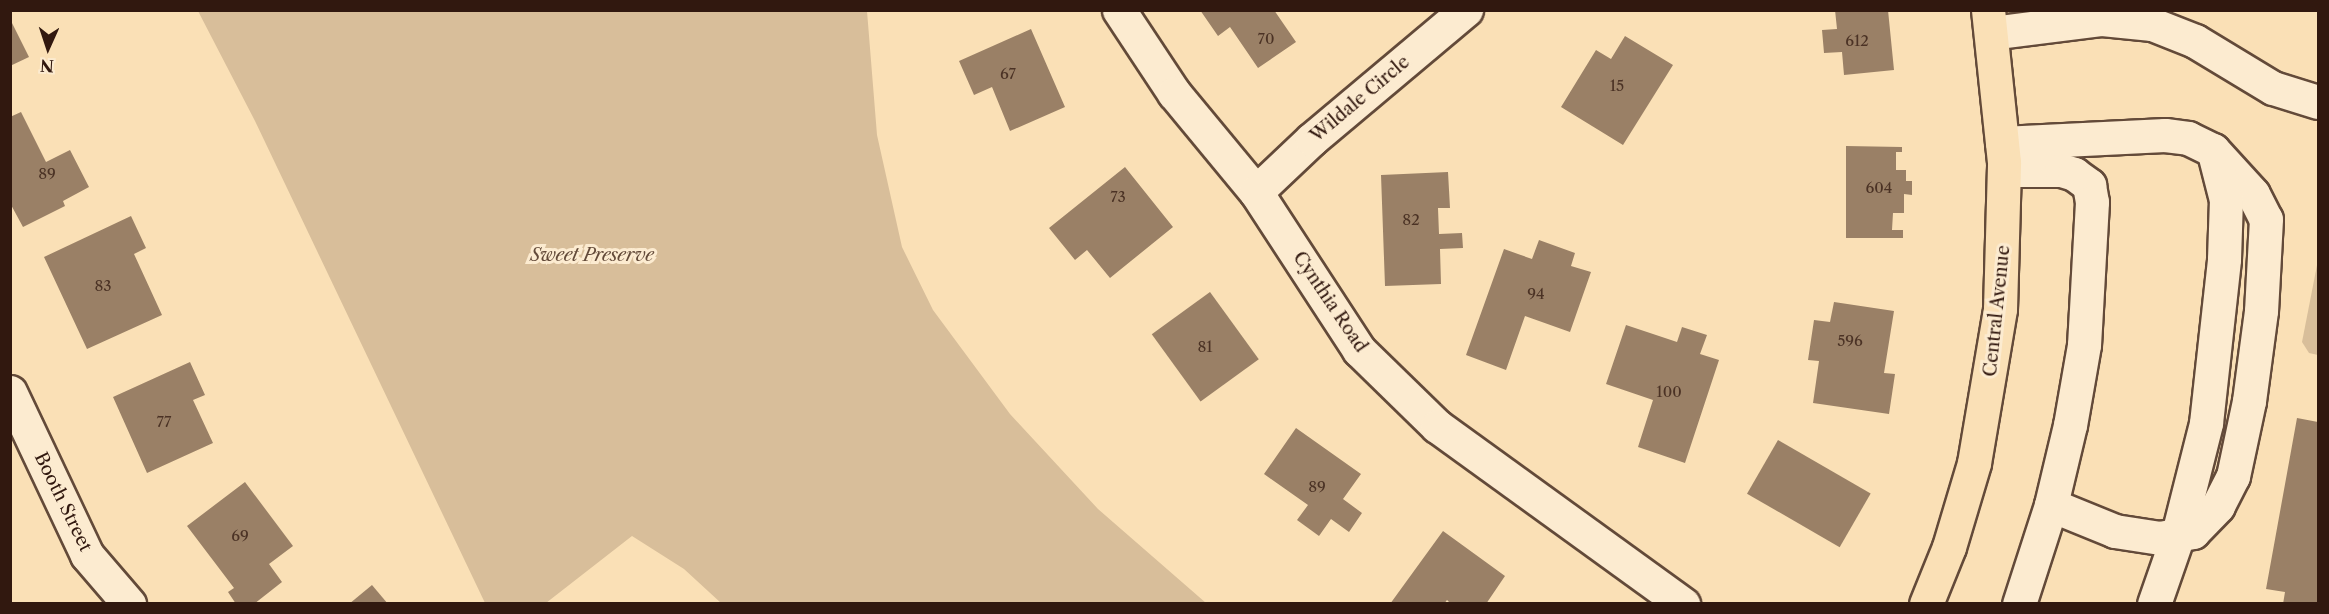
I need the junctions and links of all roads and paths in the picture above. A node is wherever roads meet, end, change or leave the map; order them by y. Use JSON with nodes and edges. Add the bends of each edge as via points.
{"nodes":[{"id":1,"x":1119,"y":10,"type":"edge"},
{"id":2,"x":1466,"y":10,"type":"edge"},
{"id":3,"x":1989,"y":22,"type":"edge"},
{"id":4,"x":2319,"y":102,"type":"edge"},
{"id":5,"x":2003,"y":157,"type":"junction"},
{"id":6,"x":1256,"y":192,"type":"junction"},
{"id":7,"x":10,"y":392,"type":"edge"},
{"id":8,"x":2051,"y":505,"type":"junction"},
{"id":9,"x":2177,"y":538,"type":"junction"},
{"id":10,"x":129,"y":603,"type":"edge"},
{"id":11,"x":1683,"y":603,"type":"edge"},
{"id":12,"x":1926,"y":603,"type":"edge"},
{"id":13,"x":2019,"y":603,"type":"edge"},
{"id":14,"x":2154,"y":603,"type":"edge"}],
"edges":[{"from":1,"to":6,"type":"street","name":"Cynthia Road","via":[[1174,93]]},
{"from":2,"to":6,"type":"street","name":"Wildale Circle","via":[[1312,139]]},
{"from":3,"to":4,"type":"street","via":[[2102,20],[2151,24],[2195,41],[2272,88]]},
{"from":3,"to":5,"type":"main road","name":"Central Avenue"},
{"from":5,"to":8,"type":"street","via":[[2061,170],[2086,180],[2091,190],[2084,345]]},
{"from":5,"to":9,"type":"street","via":[[2165,135],[2188,138],[2213,150],[2226,200],[2224,259],[2206,423]]},
{"from":5,"to":12,"type":"main road","name":"Central Avenue","via":[[2003,280],[1988,399],[1960,515]]},
{"from":6,"to":11,"type":"street","name":"Cynthia Road","via":[[1359,350],[1437,426]]},
{"from":7,"to":10,"type":"street","name":"Booth Street","via":[[87,555]]},
{"from":8,"to":9,"type":"street","via":[[2127,535]]},
{"from":8,"to":13,"type":"street"},
{"from":9,"to":14,"type":"street"}]}
